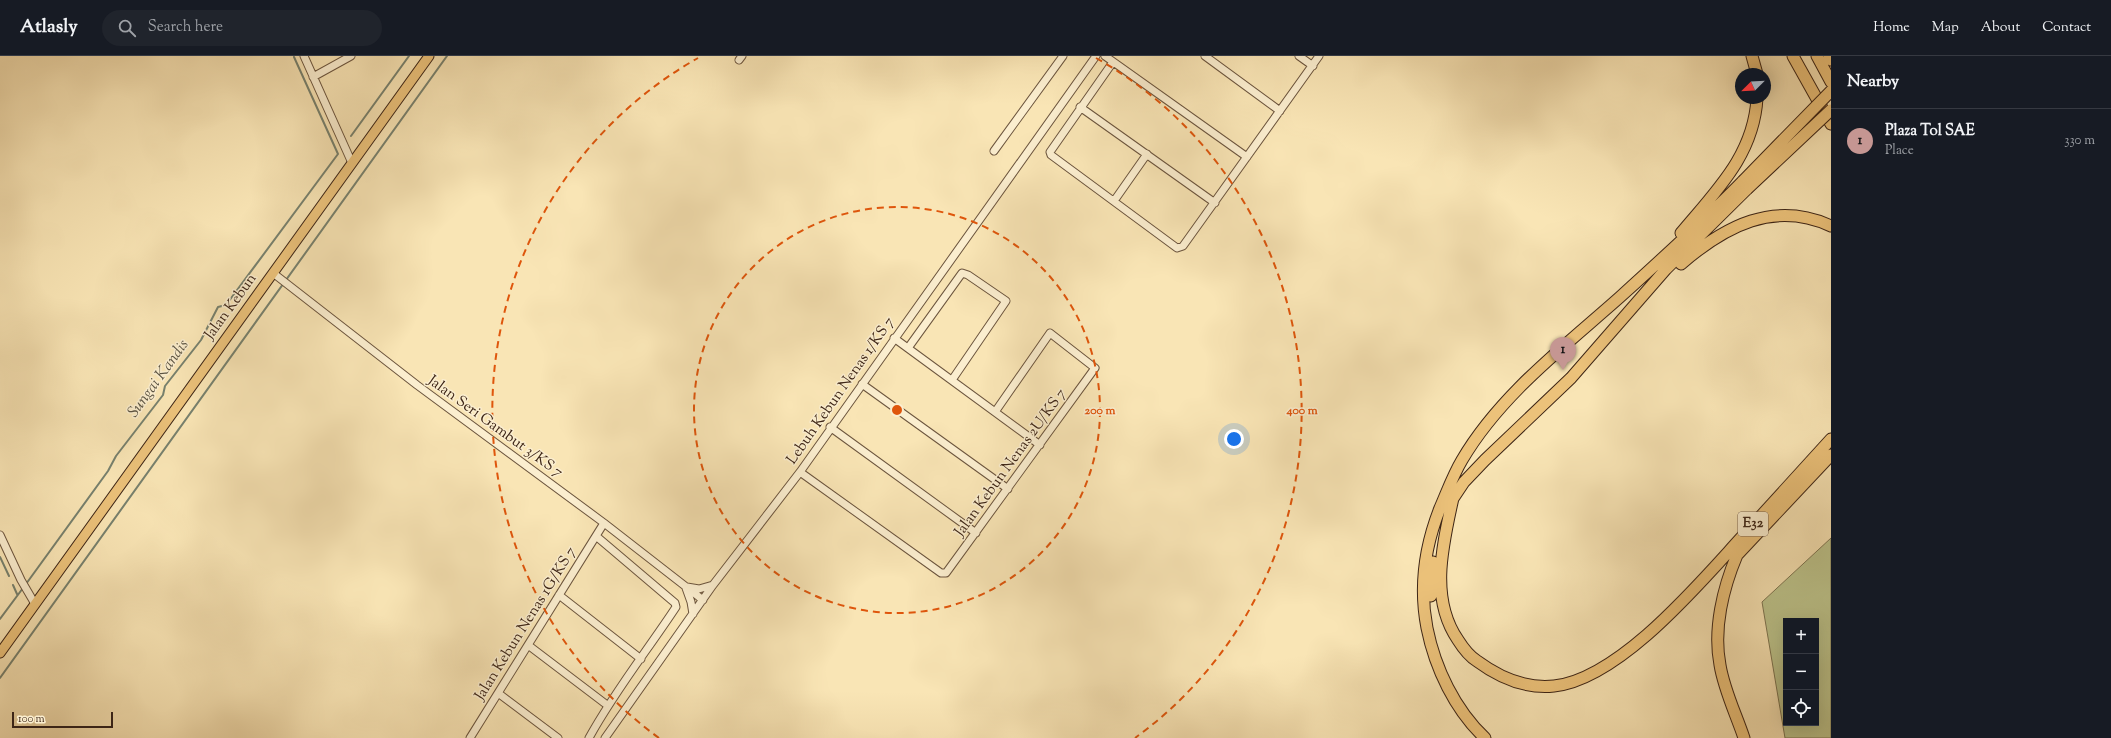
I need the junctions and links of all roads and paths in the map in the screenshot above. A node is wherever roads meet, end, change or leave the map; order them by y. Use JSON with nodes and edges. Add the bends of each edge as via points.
{"nodes":[{"id":1,"x":304,"y":56,"type":"edge"},
{"id":2,"x":352,"y":56,"type":"edge"},
{"id":3,"x":429,"y":56,"type":"edge"},
{"id":4,"x":1063,"y":56,"type":"edge"},
{"id":5,"x":1096,"y":56,"type":"edge"},
{"id":6,"x":1105,"y":56,"type":"edge"},
{"id":7,"x":1205,"y":56,"type":"edge"},
{"id":8,"x":1299,"y":56,"type":"edge"},
{"id":9,"x":1320,"y":56,"type":"edge"},
{"id":10,"x":1752,"y":56,"type":"edge"},
{"id":11,"x":1793,"y":56,"type":"edge"},
{"id":12,"x":1817,"y":56,"type":"edge"},
{"id":13,"x":1829,"y":56,"type":"edge"},
{"id":14,"x":1831,"y":60,"type":"edge"},
{"id":15,"x":1113,"y":62,"type":"junction"},
{"id":16,"x":1313,"y":66,"type":"junction"},
{"id":17,"x":1755,"y":68,"type":"edge"},
{"id":18,"x":314,"y":77,"type":"junction"},
{"id":19,"x":1831,"y":82,"type":"edge"},
{"id":20,"x":1831,"y":91,"type":"edge"},
{"id":21,"x":1756,"y":104,"type":"edge"},
{"id":22,"x":1080,"y":107,"type":"junction"},
{"id":23,"x":1831,"y":110,"type":"edge"},
{"id":24,"x":1280,"y":111,"type":"junction"},
{"id":25,"x":1831,"y":124,"type":"edge"},
{"id":26,"x":994,"y":151,"type":"dead end"},
{"id":27,"x":1147,"y":154,"type":"junction"},
{"id":28,"x":1247,"y":157,"type":"junction"},
{"id":29,"x":352,"y":163,"type":"junction"},
{"id":30,"x":1745,"y":185,"type":"junction"},
{"id":31,"x":1114,"y":201,"type":"junction"},
{"id":32,"x":1215,"y":203,"type":"junction"},
{"id":33,"x":1831,"y":226,"type":"edge"},
{"id":34,"x":1653,"y":267,"type":"junction"},
{"id":35,"x":273,"y":273,"type":"junction"},
{"id":36,"x":1643,"y":295,"type":"junction"},
{"id":37,"x":894,"y":338,"type":"junction"},
{"id":38,"x":908,"y":348,"type":"junction"},
{"id":39,"x":952,"y":380,"type":"junction"},
{"id":40,"x":862,"y":384,"type":"junction"},
{"id":41,"x":995,"y":412,"type":"junction"},
{"id":42,"x":830,"y":427,"type":"junction"},
{"id":43,"x":1831,"y":439,"type":"edge"},
{"id":44,"x":1040,"y":445,"type":"junction"},
{"id":45,"x":1831,"y":455,"type":"edge"},
{"id":46,"x":800,"y":472,"type":"junction"},
{"id":47,"x":1008,"y":489,"type":"junction"},
{"id":48,"x":1454,"y":498,"type":"junction"},
{"id":49,"x":604,"y":523,"type":"junction"},
{"id":50,"x":976,"y":533,"type":"junction"},
{"id":51,"x":0,"y":535,"type":"edge"},
{"id":52,"x":596,"y":536,"type":"junction"},
{"id":53,"x":714,"y":585,"type":"junction"},
{"id":54,"x":685,"y":586,"type":"junction"},
{"id":55,"x":559,"y":595,"type":"junction"},
{"id":56,"x":1431,"y":596,"type":"dead end"},
{"id":57,"x":703,"y":600,"type":"junction"},
{"id":58,"x":35,"y":604,"type":"junction"},
{"id":59,"x":693,"y":614,"type":"junction"},
{"id":60,"x":528,"y":645,"type":"junction"},
{"id":61,"x":0,"y":653,"type":"edge"},
{"id":62,"x":641,"y":659,"type":"junction"},
{"id":63,"x":498,"y":693,"type":"junction"},
{"id":64,"x":607,"y":705,"type":"junction"},
{"id":65,"x":470,"y":738,"type":"edge"},
{"id":66,"x":558,"y":738,"type":"edge"},
{"id":67,"x":589,"y":738,"type":"edge"},
{"id":68,"x":605,"y":738,"type":"edge"},
{"id":69,"x":1485,"y":738,"type":"edge"},
{"id":70,"x":1744,"y":738,"type":"edge"}],
"edges":[{"from":1,"to":18,"type":"street"},
{"from":2,"to":18,"type":"street"},
{"from":3,"to":29,"type":"main road","name":"Jalan Kebun"},
{"from":4,"to":26,"type":"street"},
{"from":5,"to":37,"type":"street","name":"Lebuh Kebun Nenas 1/KS 7"},
{"from":6,"to":15,"type":"street"},
{"from":7,"to":24,"type":"street"},
{"from":8,"to":16,"type":"street"},
{"from":9,"to":16,"type":"street"},
{"from":10,"to":17,"type":"highway"},
{"from":11,"to":25,"type":"highway"},
{"from":12,"to":19,"type":"highway"},
{"from":13,"to":14,"type":"highway"},
{"from":15,"to":22,"type":"street"},
{"from":15,"to":28,"type":"street"},
{"from":16,"to":24,"type":"street"},
{"from":18,"to":29,"type":"street"},
{"from":20,"to":30,"type":"highway","bridge":true},
{"from":21,"to":34,"type":"highway","via":[[1754,125],[1740,160]]},
{"from":22,"to":27,"type":"street"},
{"from":22,"to":31,"type":"street","via":[[1050,152],[1051,155]]},
{"from":23,"to":30,"type":"highway","bridge":true},
{"from":24,"to":28,"type":"street"},
{"from":27,"to":31,"type":"street"},
{"from":27,"to":32,"type":"street"},
{"from":28,"to":32,"type":"street"},
{"from":29,"to":35,"type":"main road","name":"Jalan Kebun"},
{"from":30,"to":34,"type":"highway"},
{"from":30,"to":36,"type":"highway"},
{"from":31,"to":32,"type":"street","via":[[1177,248],[1183,246]]},
{"from":33,"to":36,"type":"highway","via":[[1815,219],[1795,216],[1771,216],[1745,222],[1705,244]]},
{"from":34,"to":69,"type":"highway","via":[[1520,388],[1490,421],[1461,463],[1434,522],[1427,548],[1423,581],[1424,611],[1429,640],[1448,688],[1469,720]]},
{"from":35,"to":49,"type":"street","name":"Jalan Seri Gambut 3/KS 7","via":[[450,410]]},
{"from":35,"to":58,"type":"main road","name":"Jalan Kebun"},
{"from":36,"to":48,"type":"highway","via":[[1571,378],[1485,460],[1464,482]]},
{"from":37,"to":38,"type":"street"},
{"from":37,"to":40,"type":"street","name":"Lebuh Kebun Nenas 1/KS 7"},
{"from":38,"to":39,"type":"street"},
{"from":38,"to":39,"type":"street","via":[[960,275],[964,273],[1006,301]]},
{"from":39,"to":41,"type":"street"},
{"from":40,"to":42,"type":"street","name":"Lebuh Kebun Nenas 1/KS 7"},
{"from":40,"to":47,"type":"street"},
{"from":41,"to":44,"type":"street"},
{"from":41,"to":44,"type":"street","name":"Jalan Kebun Nenas 2U/KS 7","via":[[1050,333],[1093,364],[1095,369]]},
{"from":42,"to":46,"type":"street","name":"Lebuh Kebun Nenas 1/KS 7"},
{"from":42,"to":50,"type":"street"},
{"from":43,"to":48,"type":"highway","number":"E32","via":[[1675,610],[1610,664],[1589,675],[1555,686],[1518,684],[1474,660],[1455,636],[1444,610],[1440,575]]},
{"from":44,"to":47,"type":"street","name":"Jalan Kebun Nenas 2U/KS 7"},
{"from":45,"to":70,"type":"highway","number":"E32","via":[[1737,555],[1724,590],[1717,642],[1720,667]]},
{"from":46,"to":50,"type":"street","name":"Jalan Kebun Nenas 2U/KS 7","via":[[944,574]]},
{"from":46,"to":53,"type":"street","name":"Lebuh Kebun Nenas 1/KS 7"},
{"from":47,"to":50,"type":"street","name":"Jalan Kebun Nenas 2U/KS 7"},
{"from":48,"to":56,"type":"highway","via":[[1444,518],[1436,544]]},
{"from":49,"to":52,"type":"street","name":"Jalan Kebun Nenas 1G/KS 7"},
{"from":49,"to":54,"type":"street","name":"Jalan Seri Gambut 3/KS 7"},
{"from":51,"to":58,"type":"street"},
{"from":52,"to":55,"type":"street","name":"Jalan Kebun Nenas 1G/KS 7"},
{"from":52,"to":62,"type":"street","via":[[675,603],[676,607]]},
{"from":53,"to":54,"type":"street","via":[[699,589]]},
{"from":53,"to":57,"type":"street","name":"Lebuh Kebun Nenas 1/KS 7"},
{"from":54,"to":57,"type":"street","name":"Jalan Seri Gambut 3/KS 7"},
{"from":54,"to":59,"type":"street"},
{"from":55,"to":60,"type":"street","name":"Jalan Kebun Nenas 1G/KS 7"},
{"from":55,"to":62,"type":"street"},
{"from":57,"to":59,"type":"street","name":"Lebuh Kebun Nenas 1/KS 7"},
{"from":58,"to":61,"type":"main road","name":"Jalan Kebun"},
{"from":59,"to":68,"type":"street","name":"Lebuh Kebun Nenas 1/KS 7"},
{"from":60,"to":63,"type":"street","name":"Jalan Kebun Nenas 1G/KS 7"},
{"from":60,"to":64,"type":"street"},
{"from":62,"to":64,"type":"street"},
{"from":63,"to":65,"type":"street","name":"Jalan Kebun Nenas 1G/KS 7"},
{"from":63,"to":66,"type":"street"},
{"from":64,"to":67,"type":"street"}]}
